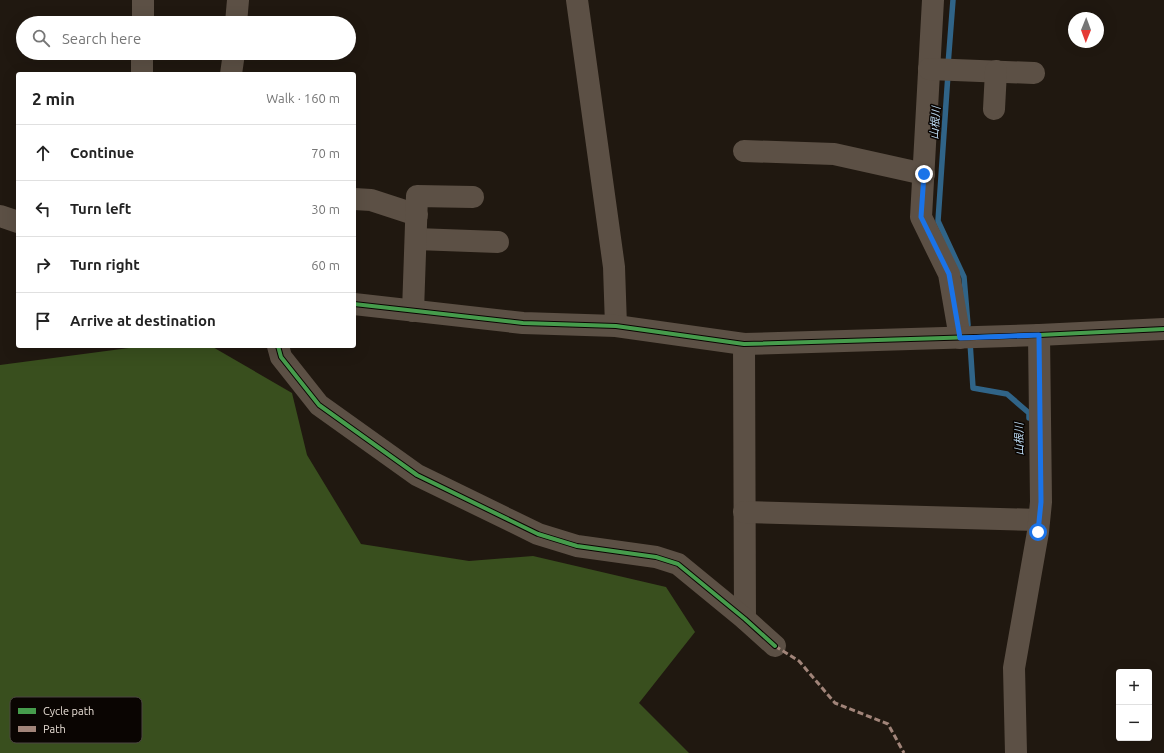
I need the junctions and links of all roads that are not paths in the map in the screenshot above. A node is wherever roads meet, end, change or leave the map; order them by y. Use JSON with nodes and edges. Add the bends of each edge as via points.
{"nodes":[{"id":1,"x":143,"y":0,"type":"edge"},
{"id":2,"x":238,"y":0,"type":"edge"},
{"id":3,"x":577,"y":0,"type":"edge"},
{"id":4,"x":933,"y":0,"type":"edge"},
{"id":5,"x":143,"y":16,"type":"edge"},
{"id":6,"x":237,"y":16,"type":"edge"},
{"id":7,"x":142,"y":60,"type":"edge"},
{"id":8,"x":233,"y":60,"type":"edge"},
{"id":9,"x":929,"y":69,"type":"junction"},
{"id":10,"x":996,"y":71,"type":"junction"},
{"id":11,"x":142,"y":72,"type":"edge"},
{"id":12,"x":231,"y":72,"type":"edge"},
{"id":13,"x":1034,"y":73,"type":"dead end"},
{"id":14,"x":994,"y":109,"type":"dead end"},
{"id":15,"x":744,"y":151,"type":"dead end"},
{"id":16,"x":924,"y":174,"type":"junction"},
{"id":17,"x":473,"y":197,"type":"dead end"},
{"id":18,"x":356,"y":199,"type":"edge"},
{"id":19,"x":416,"y":215,"type":"junction"},
{"id":20,"x":0,"y":216,"type":"edge"},
{"id":21,"x":16,"y":221,"type":"edge"},
{"id":22,"x":416,"y":240,"type":"junction"},
{"id":23,"x":498,"y":242,"type":"dead end"},
{"id":24,"x":356,"y":304,"type":"edge"},
{"id":25,"x":413,"y":311,"type":"junction"},
{"id":26,"x":616,"y":326,"type":"junction"},
{"id":27,"x":1164,"y":329,"type":"edge"},
{"id":28,"x":1039,"y":335,"type":"junction"},
{"id":29,"x":960,"y":338,"type":"junction"},
{"id":30,"x":744,"y":344,"type":"junction"},
{"id":31,"x":279,"y":348,"type":"edge"},
{"id":32,"x":744,"y":512,"type":"junction"},
{"id":33,"x":1039,"y":520,"type":"junction"},
{"id":34,"x":745,"y":619,"type":"junction"},
{"id":35,"x":775,"y":646,"type":"dead end"},
{"id":36,"x":1016,"y":753,"type":"edge"}],
"edges":[{"from":1,"to":5,"type":"street"},
{"from":2,"to":6,"type":"street"},
{"from":3,"to":26,"type":"street","via":[[614,267]]},
{"from":4,"to":9,"type":"street"},
{"from":7,"to":11,"type":"street"},
{"from":8,"to":12,"type":"street"},
{"from":9,"to":10,"type":"street"},
{"from":9,"to":16,"type":"street"},
{"from":10,"to":13,"type":"street"},
{"from":10,"to":14,"type":"street"},
{"from":15,"to":16,"type":"street","via":[[834,154]]},
{"from":16,"to":29,"type":"street","via":[[921,217],[949,274]]},
{"from":17,"to":19,"type":"street","via":[[417,196]]},
{"from":18,"to":19,"type":"street","via":[[371,200]]},
{"from":19,"to":22,"type":"street"},
{"from":20,"to":21,"type":"street"},
{"from":22,"to":23,"type":"street"},
{"from":22,"to":25,"type":"street"},
{"from":24,"to":25,"type":"street"},
{"from":25,"to":26,"type":"street","via":[[523,323]]},
{"from":26,"to":30,"type":"street"},
{"from":27,"to":28,"type":"street"},
{"from":28,"to":29,"type":"street"},
{"from":28,"to":33,"type":"street"},
{"from":29,"to":30,"type":"street"},
{"from":30,"to":32,"type":"street"},
{"from":31,"to":34,"type":"street","via":[[281,357],[319,405],[417,475],[538,534],[577,546],[656,557],[678,564]]},
{"from":32,"to":33,"type":"street"},
{"from":32,"to":34,"type":"street"},
{"from":33,"to":36,"type":"street","via":[[1014,668]]},
{"from":34,"to":35,"type":"street"}]}
